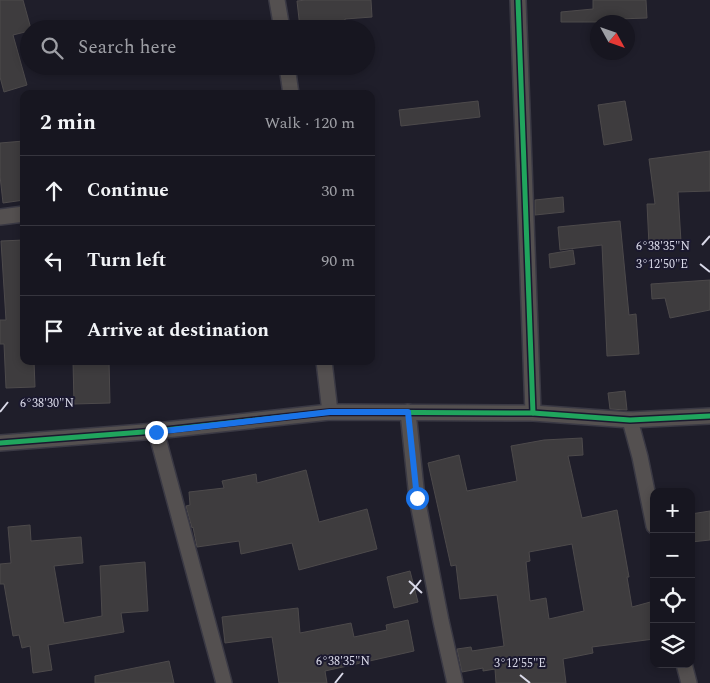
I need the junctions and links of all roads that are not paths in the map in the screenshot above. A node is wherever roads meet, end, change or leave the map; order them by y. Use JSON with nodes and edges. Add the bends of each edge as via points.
{"nodes":[{"id":1,"x":277,"y":0,"type":"edge"},
{"id":2,"x":518,"y":0,"type":"edge"},
{"id":3,"x":280,"y":20,"type":"edge"},
{"id":4,"x":288,"y":75,"type":"edge"},
{"id":5,"x":290,"y":90,"type":"edge"},
{"id":6,"x":20,"y":214,"type":"edge"},
{"id":7,"x":0,"y":217,"type":"edge"},
{"id":8,"x":324,"y":365,"type":"edge"},
{"id":9,"x":330,"y":412,"type":"junction"},
{"id":10,"x":408,"y":412,"type":"junction"},
{"id":11,"x":533,"y":413,"type":"junction"},
{"id":12,"x":710,"y":416,"type":"edge"},
{"id":13,"x":630,"y":420,"type":"junction"},
{"id":14,"x":156,"y":432,"type":"junction"},
{"id":15,"x":0,"y":443,"type":"edge"},
{"id":16,"x":650,"y":506,"type":"edge"},
{"id":17,"x":685,"y":668,"type":"edge"},
{"id":18,"x":224,"y":683,"type":"edge"},
{"id":19,"x":456,"y":683,"type":"edge"},
{"id":20,"x":689,"y":683,"type":"edge"}],
"edges":[{"from":1,"to":3,"type":"street"},
{"from":2,"to":11,"type":"street"},
{"from":4,"to":5,"type":"street"},
{"from":6,"to":7,"type":"street"},
{"from":8,"to":9,"type":"street"},
{"from":9,"to":10,"type":"street"},
{"from":9,"to":14,"type":"street"},
{"from":10,"to":11,"type":"street"},
{"from":10,"to":19,"type":"street","via":[[417,498]]},
{"from":11,"to":13,"type":"street"},
{"from":12,"to":13,"type":"street"},
{"from":13,"to":16,"type":"street"},
{"from":14,"to":15,"type":"street"},
{"from":14,"to":18,"type":"street"},
{"from":17,"to":20,"type":"street"}]}
